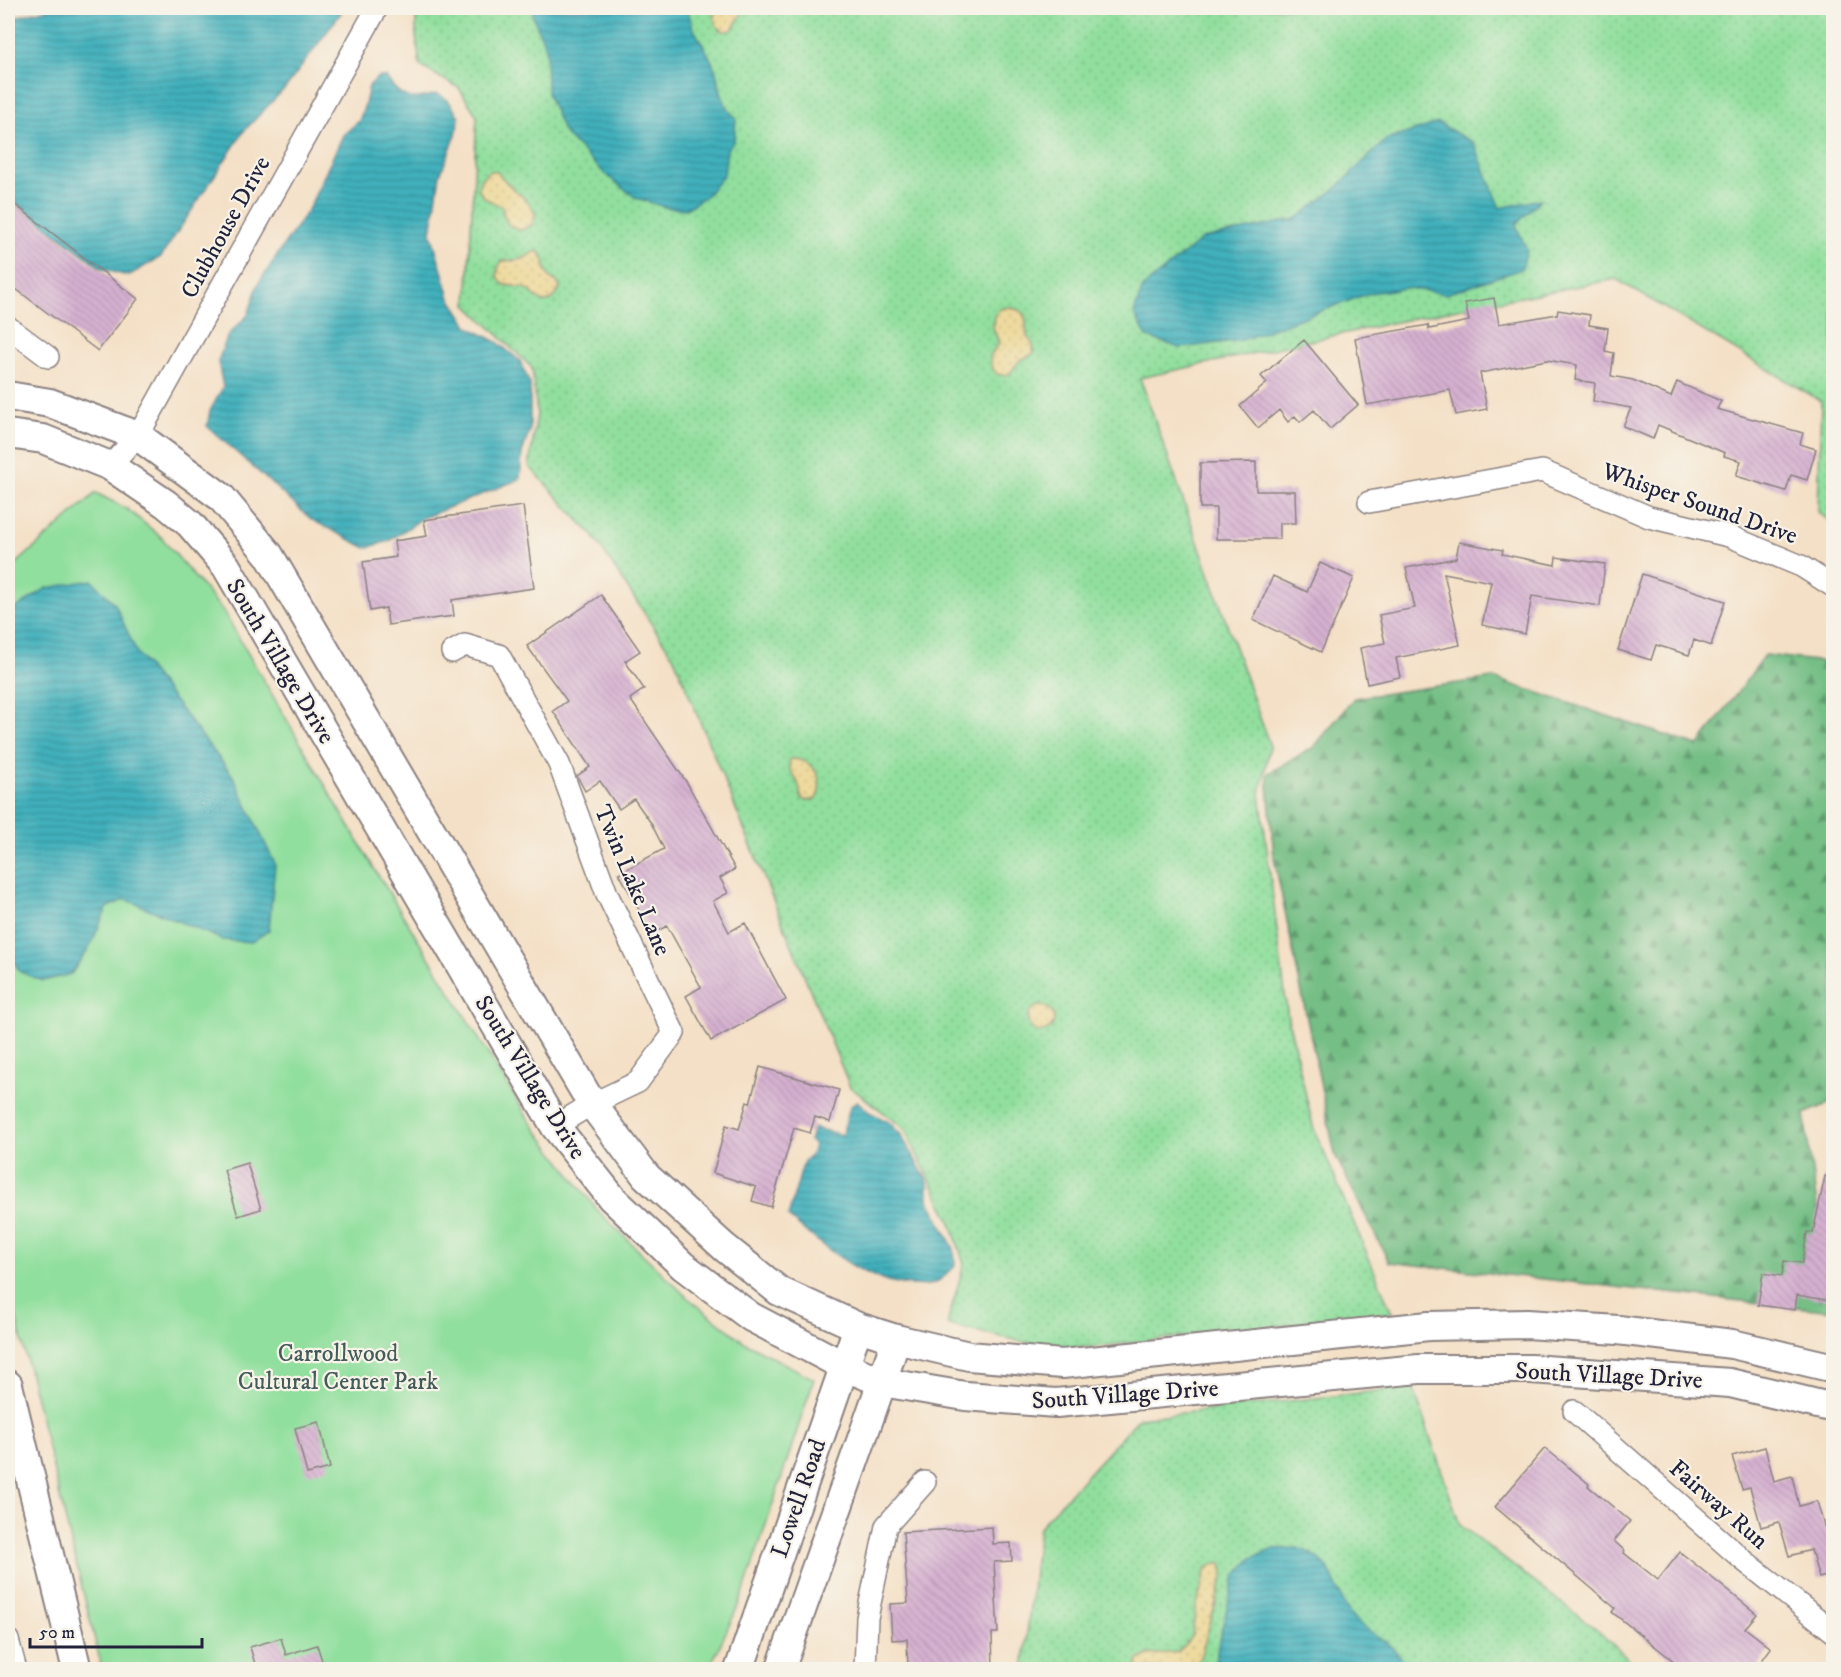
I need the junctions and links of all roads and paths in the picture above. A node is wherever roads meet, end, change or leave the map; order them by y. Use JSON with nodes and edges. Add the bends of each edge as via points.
{"nodes":[{"id":1,"x":377,"y":8,"type":"edge"},
{"id":2,"x":8,"y":327,"type":"edge"},
{"id":3,"x":48,"y":357,"type":"dead end"},
{"id":4,"x":8,"y":396,"type":"edge"},
{"id":5,"x":8,"y":434,"type":"edge"},
{"id":6,"x":138,"y":436,"type":"junction"},
{"id":7,"x":110,"y":466,"type":"junction"},
{"id":8,"x":1370,"y":502,"type":"dead end"},
{"id":9,"x":1833,"y":587,"type":"edge"},
{"id":10,"x":452,"y":652,"type":"dead end"},
{"id":11,"x":592,"y":1104,"type":"junction"},
{"id":12,"x":555,"y":1126,"type":"junction"},
{"id":13,"x":858,"y":1327,"type":"junction"},
{"id":14,"x":896,"y":1339,"type":"junction"},
{"id":15,"x":844,"y":1366,"type":"junction"},
{"id":16,"x":1833,"y":1368,"type":"edge"},
{"id":17,"x":882,"y":1382,"type":"junction"},
{"id":18,"x":8,"y":1385,"type":"edge"},
{"id":19,"x":1833,"y":1408,"type":"edge"},
{"id":20,"x":1574,"y":1411,"type":"dead end"},
{"id":21,"x":926,"y":1482,"type":"dead end"},
{"id":22,"x":1833,"y":1632,"type":"edge"},
{"id":23,"x":8,"y":1640,"type":"edge"},
{"id":24,"x":16,"y":1670,"type":"edge"},
{"id":25,"x":77,"y":1670,"type":"edge"},
{"id":26,"x":739,"y":1670,"type":"edge"},
{"id":27,"x":780,"y":1670,"type":"edge"},
{"id":28,"x":865,"y":1670,"type":"edge"}],
"edges":[{"from":1,"to":6,"type":"street","name":"Clubhouse Drive"},
{"from":2,"to":3,"type":"street"},
{"from":4,"to":6,"type":"street","name":"South Village Drive","via":[[50,403]]},
{"from":5,"to":7,"type":"street","name":"South Village Drive","via":[[43,439]]},
{"from":6,"to":7,"type":"street","name":"Clubhouse Drive"},
{"from":6,"to":11,"type":"street","name":"South Village Drive","via":[[221,497],[269,555]]},
{"from":7,"to":12,"type":"street","name":"South Village Drive","via":[[190,524],[226,566]]},
{"from":8,"to":9,"type":"street","name":"Whisper Sound Drive","via":[[1542,471],[1649,517],[1729,536],[1801,566]]},
{"from":10,"to":11,"type":"street","name":"Twin Lake Lane","via":[[465,645],[498,655],[559,764],[607,894],[674,1033],[639,1082]]},
{"from":11,"to":12,"type":"street","name":"Twin Lake Lane"},
{"from":11,"to":13,"type":"street","name":"South Village Drive","via":[[646,1176],[724,1247],[779,1291]]},
{"from":12,"to":15,"type":"street","name":"South Village Drive","via":[[612,1198],[683,1266],[751,1317]]},
{"from":13,"to":14,"type":"street","name":"South Village Drive"},
{"from":13,"to":15,"type":"street","name":"Lowell Road"},
{"from":14,"to":16,"type":"street","name":"South Village Drive","via":[[969,1356],[1062,1364],[1429,1326],[1527,1324],[1732,1344]]},
{"from":14,"to":17,"type":"street","name":"Lowell Road"},
{"from":15,"to":17,"type":"street","name":"South Village Drive"},
{"from":15,"to":26,"type":"street","name":"Lowell Road"},
{"from":17,"to":19,"type":"street","name":"South Village Drive","via":[[965,1396],[1056,1403],[1419,1369],[1531,1369],[1730,1383]]},
{"from":17,"to":27,"type":"street","name":"Lowell Road"},
{"from":18,"to":25,"type":"street"},
{"from":20,"to":22,"type":"street","name":"Fairway Run","via":[[1742,1559]]},
{"from":21,"to":28,"type":"street","via":[[886,1526],[867,1618]]},
{"from":23,"to":24,"type":"street"}]}
